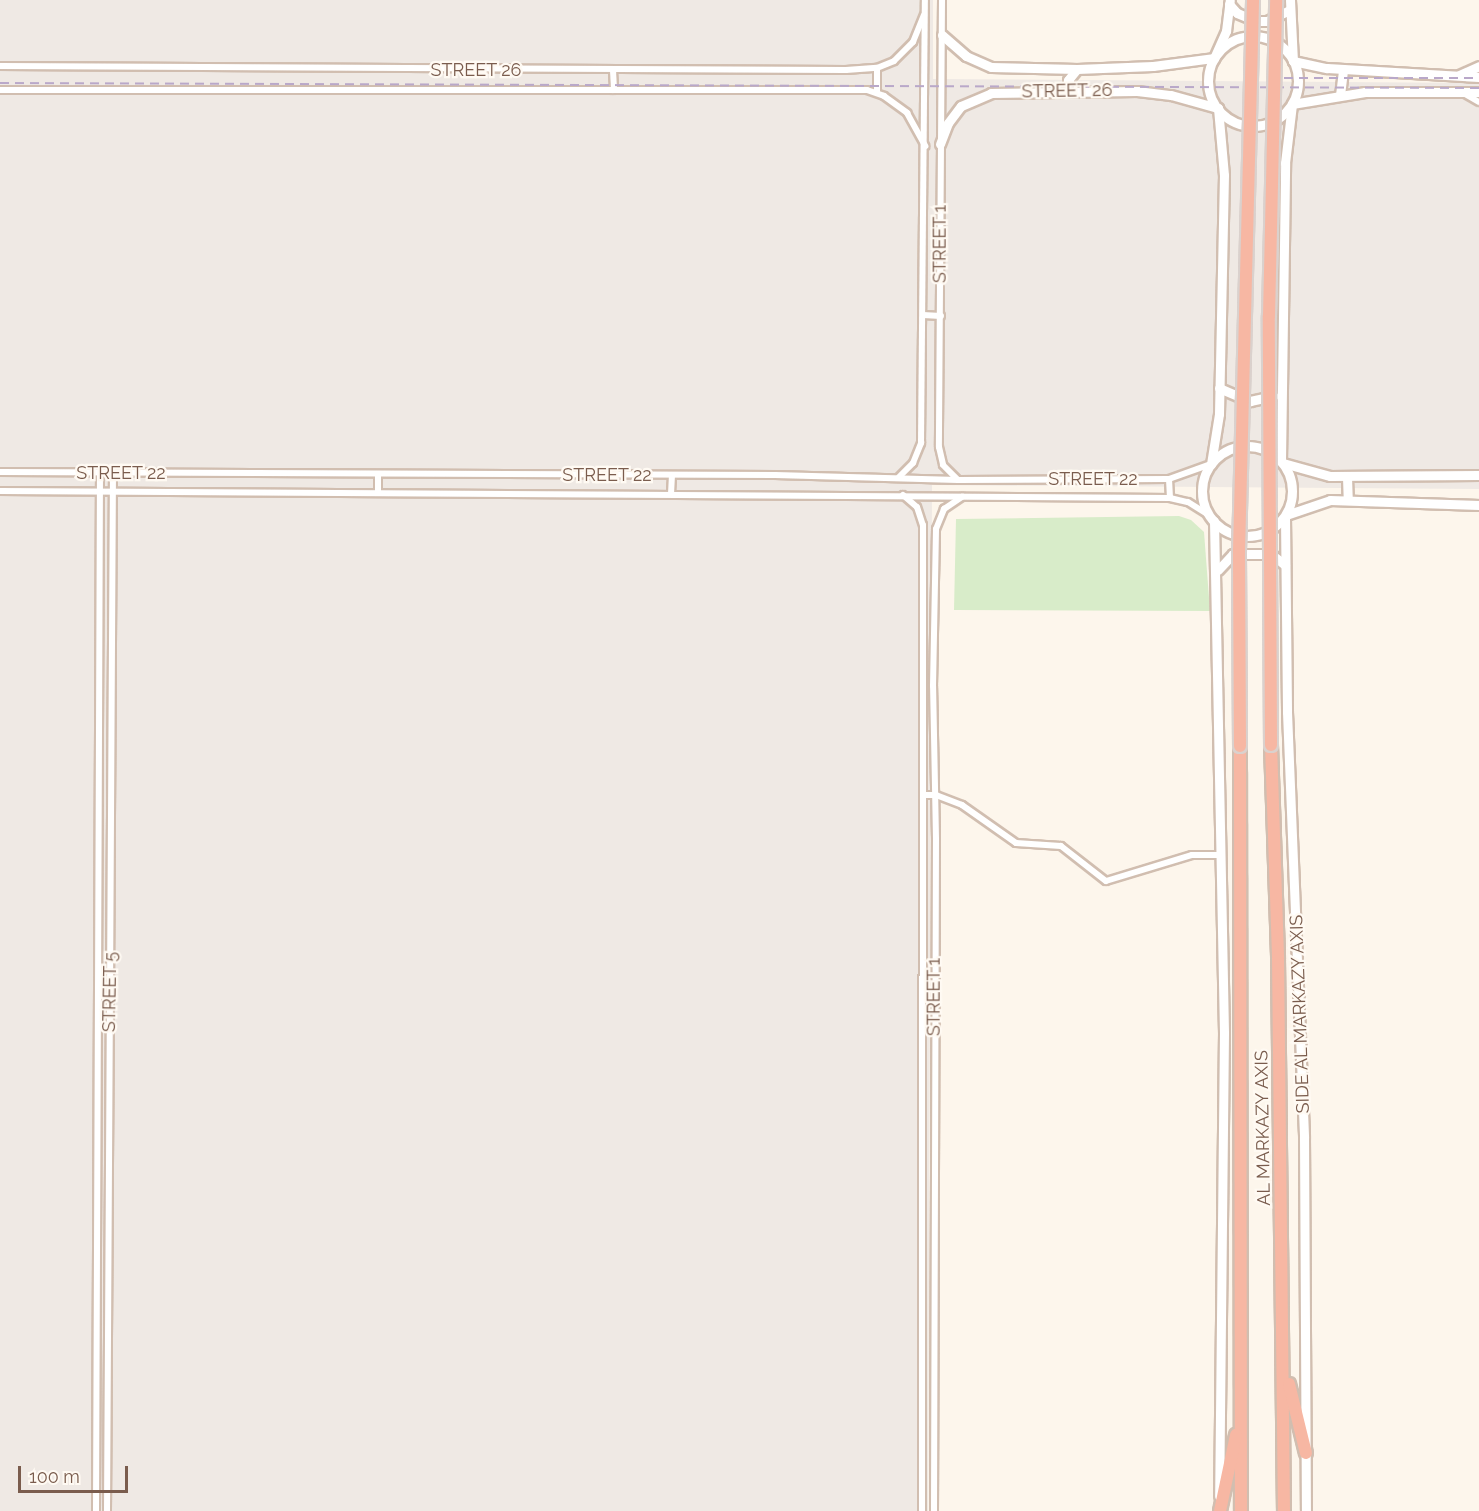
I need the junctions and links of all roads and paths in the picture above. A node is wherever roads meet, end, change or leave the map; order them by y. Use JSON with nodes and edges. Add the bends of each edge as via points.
{"nodes":[{"id":1,"x":925,"y":0,"type":"edge"},
{"id":2,"x":942,"y":0,"type":"edge"},
{"id":3,"x":1253,"y":0,"type":"edge"},
{"id":4,"x":1276,"y":0,"type":"edge"},
{"id":5,"x":1230,"y":2,"type":"edge"},
{"id":6,"x":1290,"y":5,"type":"edge"},
{"id":7,"x":924,"y":15,"type":"junction"},
{"id":8,"x":942,"y":35,"type":"junction"},
{"id":9,"x":1215,"y":58,"type":"junction"},
{"id":10,"x":1293,"y":61,"type":"junction"},
{"id":11,"x":0,"y":66,"type":"edge"},
{"id":12,"x":1479,"y":66,"type":"edge"},
{"id":13,"x":877,"y":68,"type":"junction"},
{"id":14,"x":1077,"y":69,"type":"junction"},
{"id":15,"x":1343,"y":69,"type":"junction"},
{"id":16,"x":613,"y":70,"type":"junction"},
{"id":17,"x":1456,"y":76,"type":"junction"},
{"id":18,"x":1479,"y":77,"type":"edge"},
{"id":19,"x":0,"y":90,"type":"edge"},
{"id":20,"x":614,"y":90,"type":"junction"},
{"id":21,"x":1073,"y":90,"type":"junction"},
{"id":22,"x":877,"y":92,"type":"junction"},
{"id":23,"x":1462,"y":92,"type":"junction"},
{"id":24,"x":1479,"y":92,"type":"edge"},
{"id":25,"x":1340,"y":95,"type":"junction"},
{"id":26,"x":1479,"y":102,"type":"edge"},
{"id":27,"x":1292,"y":104,"type":"junction"},
{"id":28,"x":1218,"y":108,"type":"junction"},
{"id":29,"x":940,"y":144,"type":"junction"},
{"id":30,"x":925,"y":146,"type":"junction"},
{"id":31,"x":923,"y":315,"type":"junction"},
{"id":32,"x":941,"y":316,"type":"junction"},
{"id":33,"x":1220,"y":388,"type":"junction"},
{"id":34,"x":1281,"y":391,"type":"junction"},
{"id":35,"x":1282,"y":462,"type":"junction"},
{"id":36,"x":1211,"y":464,"type":"junction"},
{"id":37,"x":1479,"y":468,"type":"edge"},
{"id":38,"x":0,"y":472,"type":"edge"},
{"id":39,"x":113,"y":472,"type":"junction"},
{"id":40,"x":100,"y":473,"type":"junction"},
{"id":41,"x":378,"y":474,"type":"junction"},
{"id":42,"x":672,"y":475,"type":"junction"},
{"id":43,"x":1479,"y":476,"type":"edge"},
{"id":44,"x":1347,"y":477,"type":"junction"},
{"id":45,"x":1462,"y":477,"type":"junction"},
{"id":46,"x":898,"y":478,"type":"junction"},
{"id":47,"x":1169,"y":478,"type":"junction"},
{"id":48,"x":958,"y":480,"type":"junction"},
{"id":49,"x":0,"y":491,"type":"edge"},
{"id":50,"x":113,"y":491,"type":"junction"},
{"id":51,"x":100,"y":492,"type":"junction"},
{"id":52,"x":378,"y":493,"type":"junction"},
{"id":53,"x":671,"y":494,"type":"junction"},
{"id":54,"x":902,"y":495,"type":"junction"},
{"id":55,"x":964,"y":496,"type":"junction"},
{"id":56,"x":1170,"y":498,"type":"junction"},
{"id":57,"x":1348,"y":500,"type":"junction"},
{"id":58,"x":1477,"y":506,"type":"edge"},
{"id":59,"x":1285,"y":516,"type":"junction"},
{"id":60,"x":1211,"y":518,"type":"junction"},
{"id":61,"x":1286,"y":565,"type":"junction"},
{"id":62,"x":1218,"y":573,"type":"junction"},
{"id":63,"x":923,"y":795,"type":"junction"},
{"id":64,"x":936,"y":795,"type":"junction"},
{"id":65,"x":1221,"y":855,"type":"junction"},
{"id":66,"x":98,"y":1161,"type":"junction"},
{"id":67,"x":109,"y":1161,"type":"junction"},
{"id":68,"x":922,"y":1312,"type":"junction"},
{"id":69,"x":934,"y":1312,"type":"junction"},
{"id":70,"x":1284,"y":1365,"type":"junction"},
{"id":71,"x":1241,"y":1411,"type":"junction"},
{"id":72,"x":1306,"y":1453,"type":"junction"},
{"id":73,"x":96,"y":1511,"type":"edge"},
{"id":74,"x":107,"y":1511,"type":"edge"},
{"id":75,"x":922,"y":1511,"type":"edge"},
{"id":76,"x":934,"y":1511,"type":"edge"},
{"id":77,"x":1220,"y":1511,"type":"edge"},
{"id":78,"x":1241,"y":1511,"type":"edge"},
{"id":79,"x":1284,"y":1511,"type":"edge"},
{"id":80,"x":1306,"y":1511,"type":"edge"}],
"edges":[{"from":1,"to":7,"type":"street","name":"STREET 1"},
{"from":2,"to":8,"type":"street","name":"STREET 1"},
{"from":3,"to":71,"type":"highway","name":"AL MARKAZY AXIS","bridge":true,"via":[[1239,551]]},
{"from":4,"to":70,"type":"highway","name":"AL MARKAZY AXIS","bridge":true,"via":[[1269,328],[1271,745]]},
{"from":5,"to":6,"type":"main road","via":[[1246,18],[1256,21],[1278,17]]},
{"from":5,"to":9,"type":"main road","via":[[1226,31]]},
{"from":6,"to":10,"type":"main road"},
{"from":7,"to":13,"type":"street","name":"STREET 26","via":[[917,35],[903,54]]},
{"from":7,"to":30,"type":"street","name":"STREET 1"},
{"from":8,"to":14,"type":"main road","name":"STREET 26","via":[[966,56],[991,67]]},
{"from":8,"to":29,"type":"street","name":"STREET 1"},
{"from":9,"to":10,"type":"main road","via":[[1226,45],[1251,36],[1278,44]]},
{"from":9,"to":14,"type":"main road","name":"STREET 26"},
{"from":9,"to":28,"type":"main road","via":[[1208,84]]},
{"from":10,"to":15,"type":"main road"},
{"from":10,"to":27,"type":"main road","via":[[1298,83]]},
{"from":11,"to":16,"type":"street","name":"STREET 26"},
{"from":12,"to":17,"type":"main road"},
{"from":13,"to":16,"type":"street","name":"STREET 26"},
{"from":13,"to":22,"type":"street"},
{"from":14,"to":21,"type":"main road","via":[[1068,80]]},
{"from":15,"to":17,"type":"main road"},
{"from":15,"to":25,"type":"main road"},
{"from":16,"to":20,"type":"street"},
{"from":17,"to":18,"type":"main road"},
{"from":19,"to":20,"type":"street","name":"STREET 26"},
{"from":20,"to":22,"type":"street","name":"STREET 26"},
{"from":21,"to":28,"type":"main road","name":"STREET 26","via":[[1151,92]]},
{"from":21,"to":29,"type":"main road","name":"STREET 26","via":[[978,96],[954,114]]},
{"from":22,"to":30,"type":"street","via":[[907,113]]},
{"from":23,"to":24,"type":"main road"},
{"from":23,"to":25,"type":"main road"},
{"from":23,"to":26,"type":"street"},
{"from":25,"to":27,"type":"main road"},
{"from":27,"to":28,"type":"main road","via":[[1276,120],[1254,126],[1233,121]]},
{"from":27,"to":34,"type":"main road","via":[[1285,163]]},
{"from":28,"to":33,"type":"main road","via":[[1224,175]]},
{"from":29,"to":32,"type":"street","name":"STREET 1"},
{"from":30,"to":31,"type":"street","name":"STREET 1"},
{"from":31,"to":32,"type":"street"},
{"from":31,"to":46,"type":"street","name":"STREET 1","via":[[920,450]]},
{"from":32,"to":48,"type":"street","name":"STREET 1","via":[[939,447],[943,465]]},
{"from":33,"to":34,"type":"main road","via":[[1250,401]]},
{"from":33,"to":36,"type":"main road"},
{"from":34,"to":35,"type":"main road"},
{"from":35,"to":36,"type":"main road","via":[[1263,449],[1242,446],[1227,450]]},
{"from":35,"to":44,"type":"main road","via":[[1314,473]]},
{"from":35,"to":59,"type":"main road","via":[[1293,492]]},
{"from":36,"to":47,"type":"street","name":"STREET 22"},
{"from":36,"to":60,"type":"main road","via":[[1203,486]]},
{"from":37,"to":45,"type":"street"},
{"from":38,"to":40,"type":"street","name":"STREET 22"},
{"from":39,"to":40,"type":"street","name":"STREET 22"},
{"from":39,"to":41,"type":"street","name":"STREET 22"},
{"from":39,"to":50,"type":"street","name":"STREET 5"},
{"from":40,"to":51,"type":"street","name":"STREET 5"},
{"from":41,"to":42,"type":"street","name":"STREET 22"},
{"from":41,"to":52,"type":"street"},
{"from":42,"to":46,"type":"street","name":"STREET 22"},
{"from":42,"to":53,"type":"street"},
{"from":43,"to":45,"type":"main road"},
{"from":44,"to":45,"type":"main road"},
{"from":44,"to":57,"type":"main road"},
{"from":46,"to":48,"type":"street","name":"STREET 22"},
{"from":47,"to":48,"type":"street","name":"STREET 22"},
{"from":47,"to":56,"type":"street"},
{"from":49,"to":51,"type":"street","name":"STREET 22"},
{"from":50,"to":51,"type":"street","name":"STREET 22"},
{"from":50,"to":52,"type":"street","name":"STREET 22"},
{"from":50,"to":67,"type":"street","name":"STREET 5"},
{"from":51,"to":66,"type":"street","name":"STREET 5"},
{"from":52,"to":53,"type":"street","name":"STREET 22"},
{"from":53,"to":54,"type":"street","name":"STREET 22"},
{"from":54,"to":55,"type":"street","name":"STREET 22"},
{"from":54,"to":63,"type":"street","name":"STREET 1","via":[[917,507],[923,525]]},
{"from":55,"to":56,"type":"street","name":"STREET 22"},
{"from":55,"to":64,"type":"street","name":"STREET 1","via":[[944,509],[936,529]]},
{"from":56,"to":60,"type":"street","name":"STREET 22","via":[[1194,504]]},
{"from":57,"to":58,"type":"main road"},
{"from":57,"to":59,"type":"main road","via":[[1311,503]]},
{"from":59,"to":60,"type":"main road","via":[[1266,532],[1250,536],[1234,534]]},
{"from":59,"to":61,"type":"main road","name":"SIDE AL MARKAZY AXIS"},
{"from":60,"to":62,"type":"main road"},
{"from":61,"to":62,"type":"main road","via":[[1271,554],[1233,554],[1224,560]]},
{"from":61,"to":72,"type":"main road","name":"SIDE AL MARKAZY AXIS","via":[[1287,712],[1304,1138]]},
{"from":62,"to":65,"type":"main road"},
{"from":63,"to":64,"type":"street"},
{"from":63,"to":68,"type":"street","name":"STREET 1"},
{"from":64,"to":65,"type":"street","via":[[978,814],[1010,841],[1061,846],[1106,881],[1192,855]]},
{"from":64,"to":69,"type":"street","name":"STREET 1"},
{"from":65,"to":77,"type":"main road","via":[[1224,1033]]},
{"from":66,"to":67,"type":"street"},
{"from":66,"to":73,"type":"street","name":"STREET 5"},
{"from":67,"to":74,"type":"street","name":"STREET 5"},
{"from":68,"to":69,"type":"street"},
{"from":68,"to":75,"type":"street","name":"STREET 1"},
{"from":69,"to":76,"type":"street","name":"STREET 1"},
{"from":70,"to":72,"type":"highway"},
{"from":70,"to":79,"type":"highway","name":"AL MARKAZY AXIS"},
{"from":71,"to":77,"type":"highway"},
{"from":71,"to":78,"type":"highway","name":"AL MARKAZY AXIS"},
{"from":72,"to":80,"type":"main road","name":"SIDE AL MARKAZY AXIS"}]}
